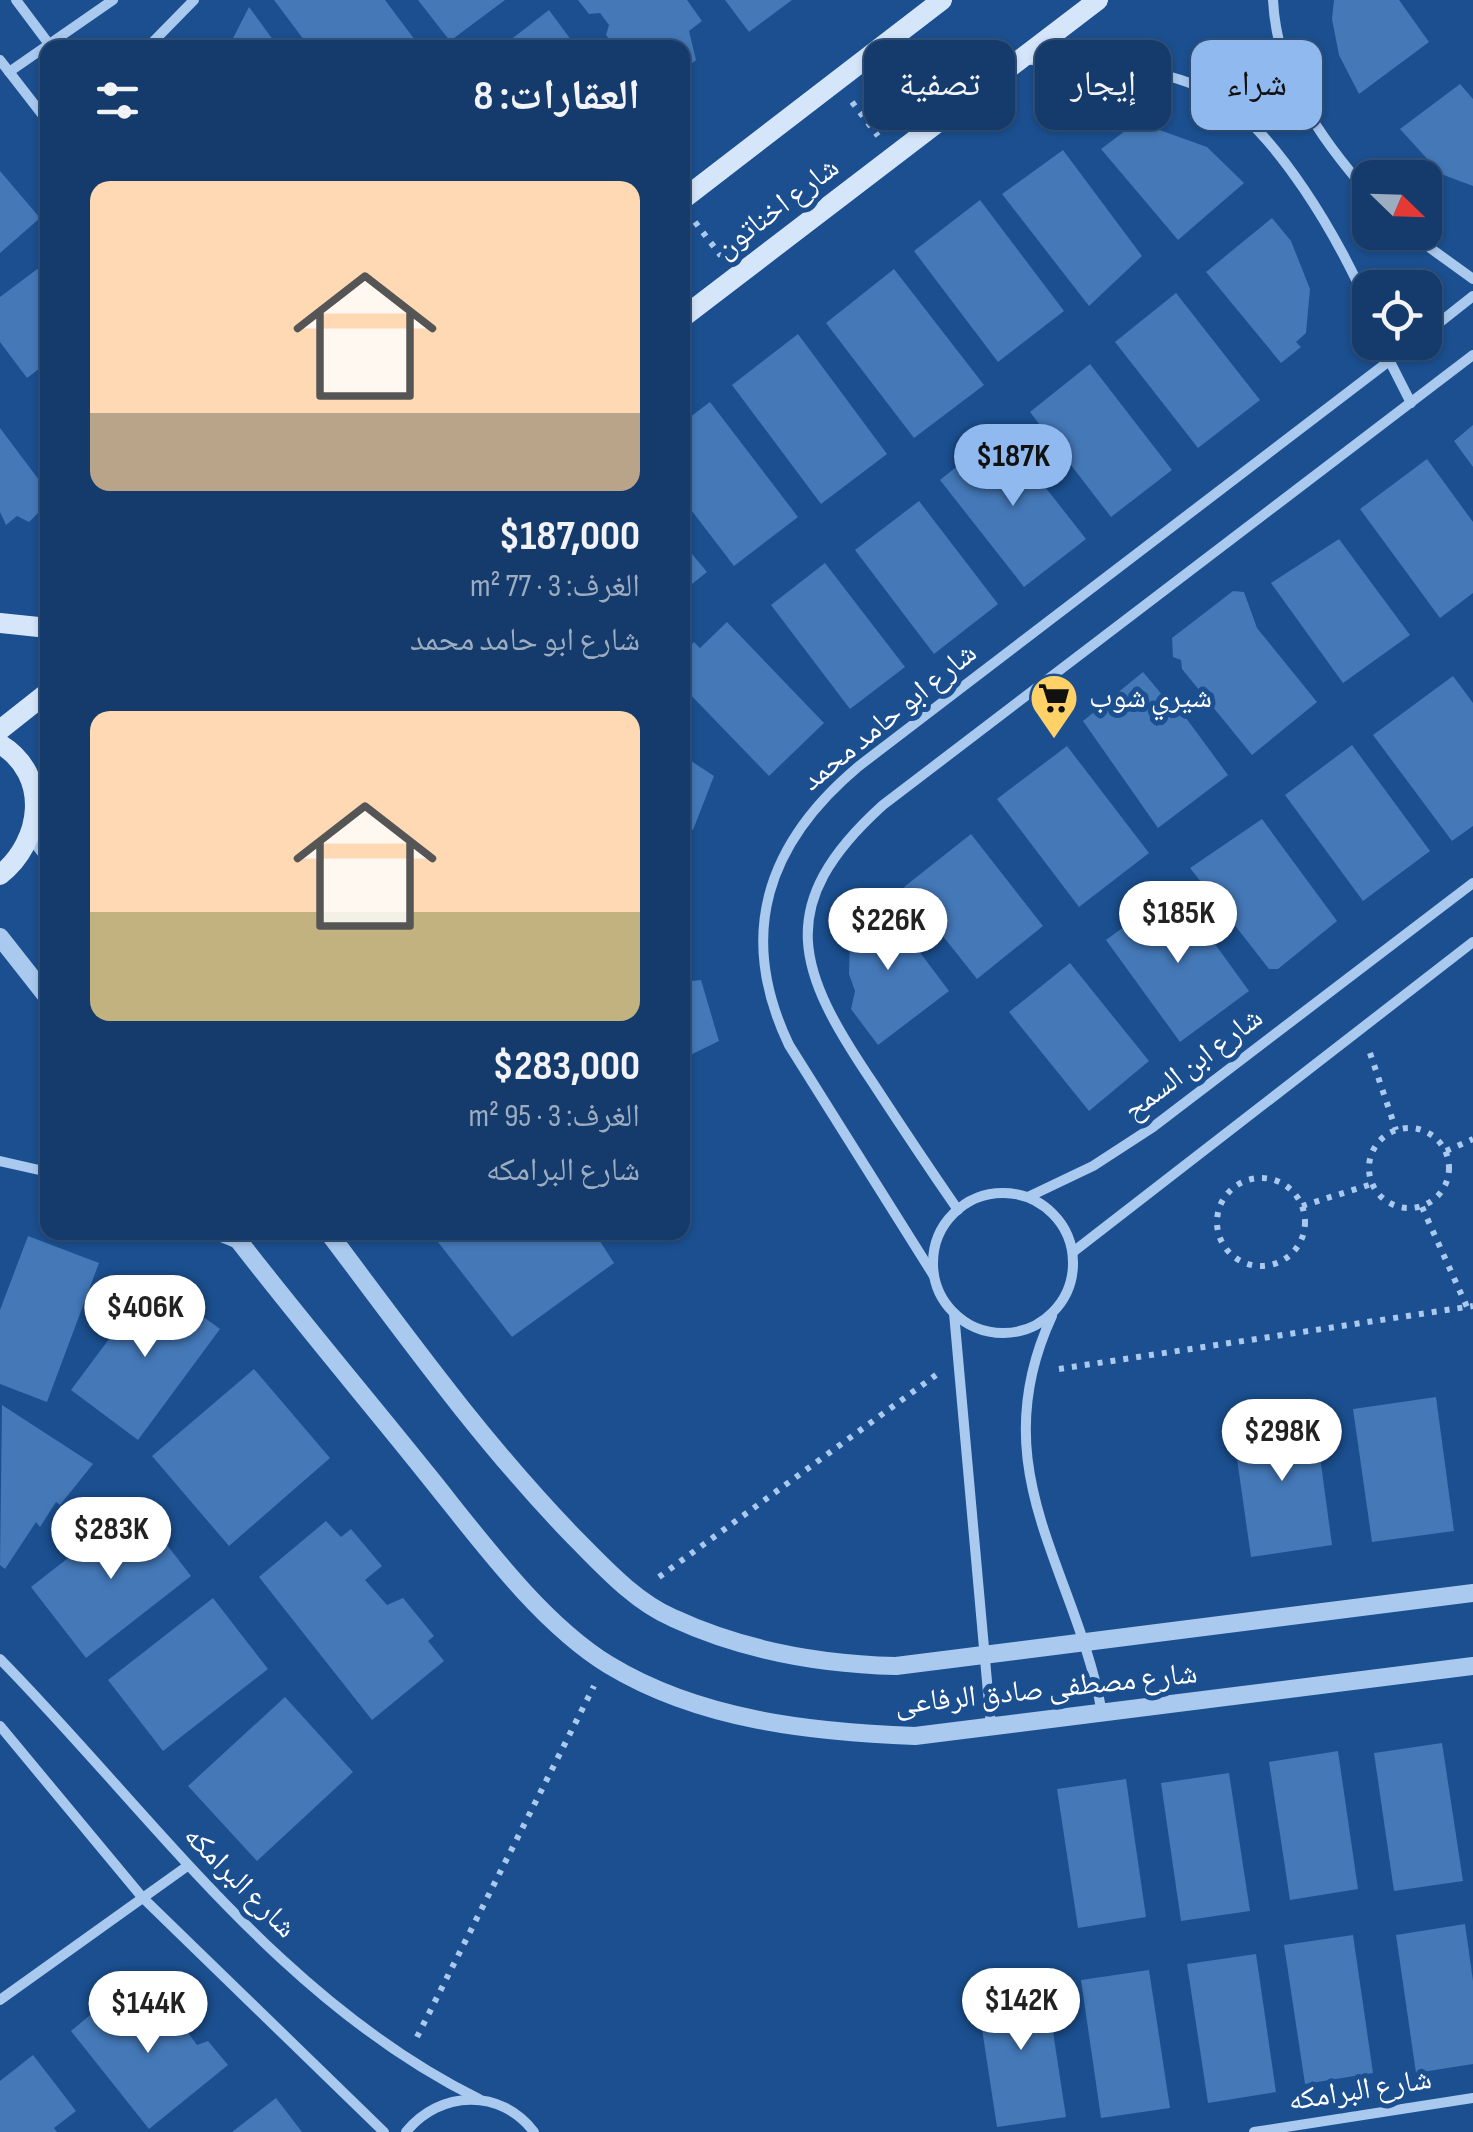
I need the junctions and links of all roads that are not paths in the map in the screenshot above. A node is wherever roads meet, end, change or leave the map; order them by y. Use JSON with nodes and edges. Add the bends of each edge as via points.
{"nodes":[{"id":1,"x":16,"y":0,"type":"edge"},
{"id":2,"x":113,"y":0,"type":"edge"},
{"id":3,"x":194,"y":0,"type":"edge"},
{"id":4,"x":942,"y":0,"type":"edge"},
{"id":5,"x":1098,"y":0,"type":"edge"},
{"id":6,"x":1273,"y":0,"type":"edge"},
{"id":7,"x":46,"y":40,"type":"edge"},
{"id":8,"x":57,"y":40,"type":"edge"},
{"id":9,"x":155,"y":40,"type":"edge"},
{"id":10,"x":40,"y":52,"type":"edge"},
{"id":11,"x":1022,"y":59,"type":"junction"},
{"id":12,"x":0,"y":60,"type":"edge"},
{"id":13,"x":9,"y":72,"type":"junction"},
{"id":14,"x":40,"y":112,"type":"edge"},
{"id":15,"x":1352,"y":174,"type":"edge"},
{"id":16,"x":690,"y":194,"type":"edge"},
{"id":17,"x":1433,"y":250,"type":"edge"},
{"id":18,"x":1352,"y":272,"type":"edge"},
{"id":19,"x":1473,"y":279,"type":"edge"},
{"id":20,"x":1473,"y":296,"type":"edge"},
{"id":21,"x":690,"y":312,"type":"edge"},
{"id":22,"x":1442,"y":321,"type":"edge"},
{"id":23,"x":1473,"y":355,"type":"edge"},
{"id":24,"x":1386,"y":360,"type":"edge"},
{"id":25,"x":1392,"y":360,"type":"edge"},
{"id":26,"x":1387,"y":364,"type":"junction"},
{"id":27,"x":1411,"y":403,"type":"junction"},
{"id":28,"x":0,"y":623,"type":"edge"},
{"id":29,"x":40,"y":627,"type":"edge"},
{"id":30,"x":40,"y":698,"type":"edge"},
{"id":31,"x":0,"y":730,"type":"edge"},
{"id":32,"x":0,"y":744,"type":"edge"},
{"id":33,"x":38,"y":821,"type":"edge"},
{"id":34,"x":0,"y":875,"type":"edge"},
{"id":35,"x":1473,"y":883,"type":"edge"},
{"id":36,"x":0,"y":937,"type":"edge"},
{"id":37,"x":1473,"y":942,"type":"edge"},
{"id":38,"x":40,"y":988,"type":"edge"},
{"id":39,"x":0,"y":1160,"type":"edge"},
{"id":40,"x":40,"y":1170,"type":"edge"},
{"id":41,"x":1028,"y":1197,"type":"junction"},
{"id":42,"x":958,"y":1210,"type":"junction"},
{"id":43,"x":238,"y":1240,"type":"edge"},
{"id":44,"x":334,"y":1240,"type":"edge"},
{"id":45,"x":1073,"y":1252,"type":"junction"},
{"id":46,"x":934,"y":1276,"type":"junction"},
{"id":47,"x":954,"y":1313,"type":"junction"},
{"id":48,"x":1053,"y":1313,"type":"junction"},
{"id":49,"x":1473,"y":1594,"type":"edge"},
{"id":50,"x":1087,"y":1644,"type":"junction"},
{"id":51,"x":982,"y":1657,"type":"junction"},
{"id":52,"x":0,"y":1659,"type":"edge"},
{"id":53,"x":1473,"y":1666,"type":"edge"},
{"id":54,"x":1102,"y":1713,"type":"junction"},
{"id":55,"x":0,"y":1726,"type":"edge"},
{"id":56,"x":991,"y":1726,"type":"junction"},
{"id":57,"x":186,"y":1866,"type":"junction"},
{"id":58,"x":142,"y":1897,"type":"junction"},
{"id":59,"x":0,"y":2000,"type":"edge"},
{"id":60,"x":1473,"y":2098,"type":"edge"},
{"id":61,"x":480,"y":2099,"type":"junction"},
{"id":62,"x":384,"y":2132,"type":"edge"},
{"id":63,"x":406,"y":2132,"type":"edge"},
{"id":64,"x":534,"y":2132,"type":"edge"},
{"id":65,"x":1254,"y":2132,"type":"edge"}],
"edges":[{"from":1,"to":7,"type":"street"},
{"from":2,"to":8,"type":"street"},
{"from":3,"to":9,"type":"street"},
{"from":4,"to":16,"type":"main road"},
{"from":5,"to":11,"type":"main road","name":"شارع اخناتون"},
{"from":6,"to":15,"type":"street","via":[[1294,92]]},
{"from":10,"to":13,"type":"street"},
{"from":11,"to":18,"type":"street","via":[[1165,76],[1210,92],[1237,110],[1287,166]]},
{"from":11,"to":21,"type":"main road","name":"شارع اخناتون"},
{"from":12,"to":13,"type":"street"},
{"from":13,"to":14,"type":"street"},
{"from":17,"to":19,"type":"street"},
{"from":20,"to":22,"type":"street"},
{"from":23,"to":27,"type":"street"},
{"from":24,"to":26,"type":"street"},
{"from":25,"to":26,"type":"street","name":"شارع ابو حامد محمد"},
{"from":26,"to":27,"type":"street"},
{"from":26,"to":46,"type":"street","name":"شارع ابو حامد محمد","via":[[847,776],[814,808],[774,876],[761,959],[771,1008]]},
{"from":27,"to":42,"type":"street","via":[[883,805],[825,870],[810,912],[808,950],[817,992]]},
{"from":28,"to":29,"type":"main road"},
{"from":30,"to":31,"type":"main road"},
{"from":32,"to":33,"type":"main road","via":[[31,780]]},
{"from":33,"to":34,"type":"main road","via":[[24,851]]},
{"from":35,"to":41,"type":"street","name":"شارع ابن السمح","via":[[1153,1127]]},
{"from":36,"to":38,"type":"street"},
{"from":37,"to":45,"type":"street"},
{"from":39,"to":40,"type":"street"},
{"from":41,"to":42,"type":"street","via":[[991,1194]]},
{"from":41,"to":45,"type":"street","via":[[1058,1219]]},
{"from":42,"to":46,"type":"street","via":[[937,1240]]},
{"from":43,"to":56,"type":"street","name":"شارع مصطفى صادق الرفاعى","via":[[495,1558],[606,1663],[688,1702],[770,1723],[915,1736]]},
{"from":44,"to":51,"type":"street","name":"شارع مصطفى صادق الرفاعى","via":[[528,1490],[635,1594],[672,1618],[842,1664]]},
{"from":45,"to":48,"type":"street","via":[[1073,1274]]},
{"from":46,"to":47,"type":"street"},
{"from":47,"to":48,"type":"street","via":[[976,1328],[1003,1333],[1030,1328]]},
{"from":47,"to":51,"type":"street"},
{"from":48,"to":50,"type":"street","via":[[1030,1373],[1028,1460],[1036,1515]]},
{"from":49,"to":50,"type":"street","name":"شارع مصطفى صادق الرفاعى"},
{"from":50,"to":51,"type":"street","name":"شارع مصطفى صادق الرفاعى"},
{"from":50,"to":54,"type":"street"},
{"from":51,"to":56,"type":"street"},
{"from":52,"to":57,"type":"street","name":"شارع البرامكه"},
{"from":53,"to":54,"type":"street","name":"شارع مصطفى صادق الرفاعى"},
{"from":54,"to":56,"type":"street","name":"شارع مصطفى صادق الرفاعى"},
{"from":55,"to":58,"type":"street"},
{"from":57,"to":58,"type":"street"},
{"from":57,"to":61,"type":"street","name":"شارع البرامكه","via":[[321,1998],[405,2060]]},
{"from":58,"to":59,"type":"street"},
{"from":58,"to":62,"type":"street"},
{"from":60,"to":65,"type":"street","name":"شارع البرامكه"},
{"from":61,"to":63,"type":"street","via":[[440,2105]]},
{"from":61,"to":64,"type":"street","name":"شارع البرامكه","via":[[504,2106]]}]}
